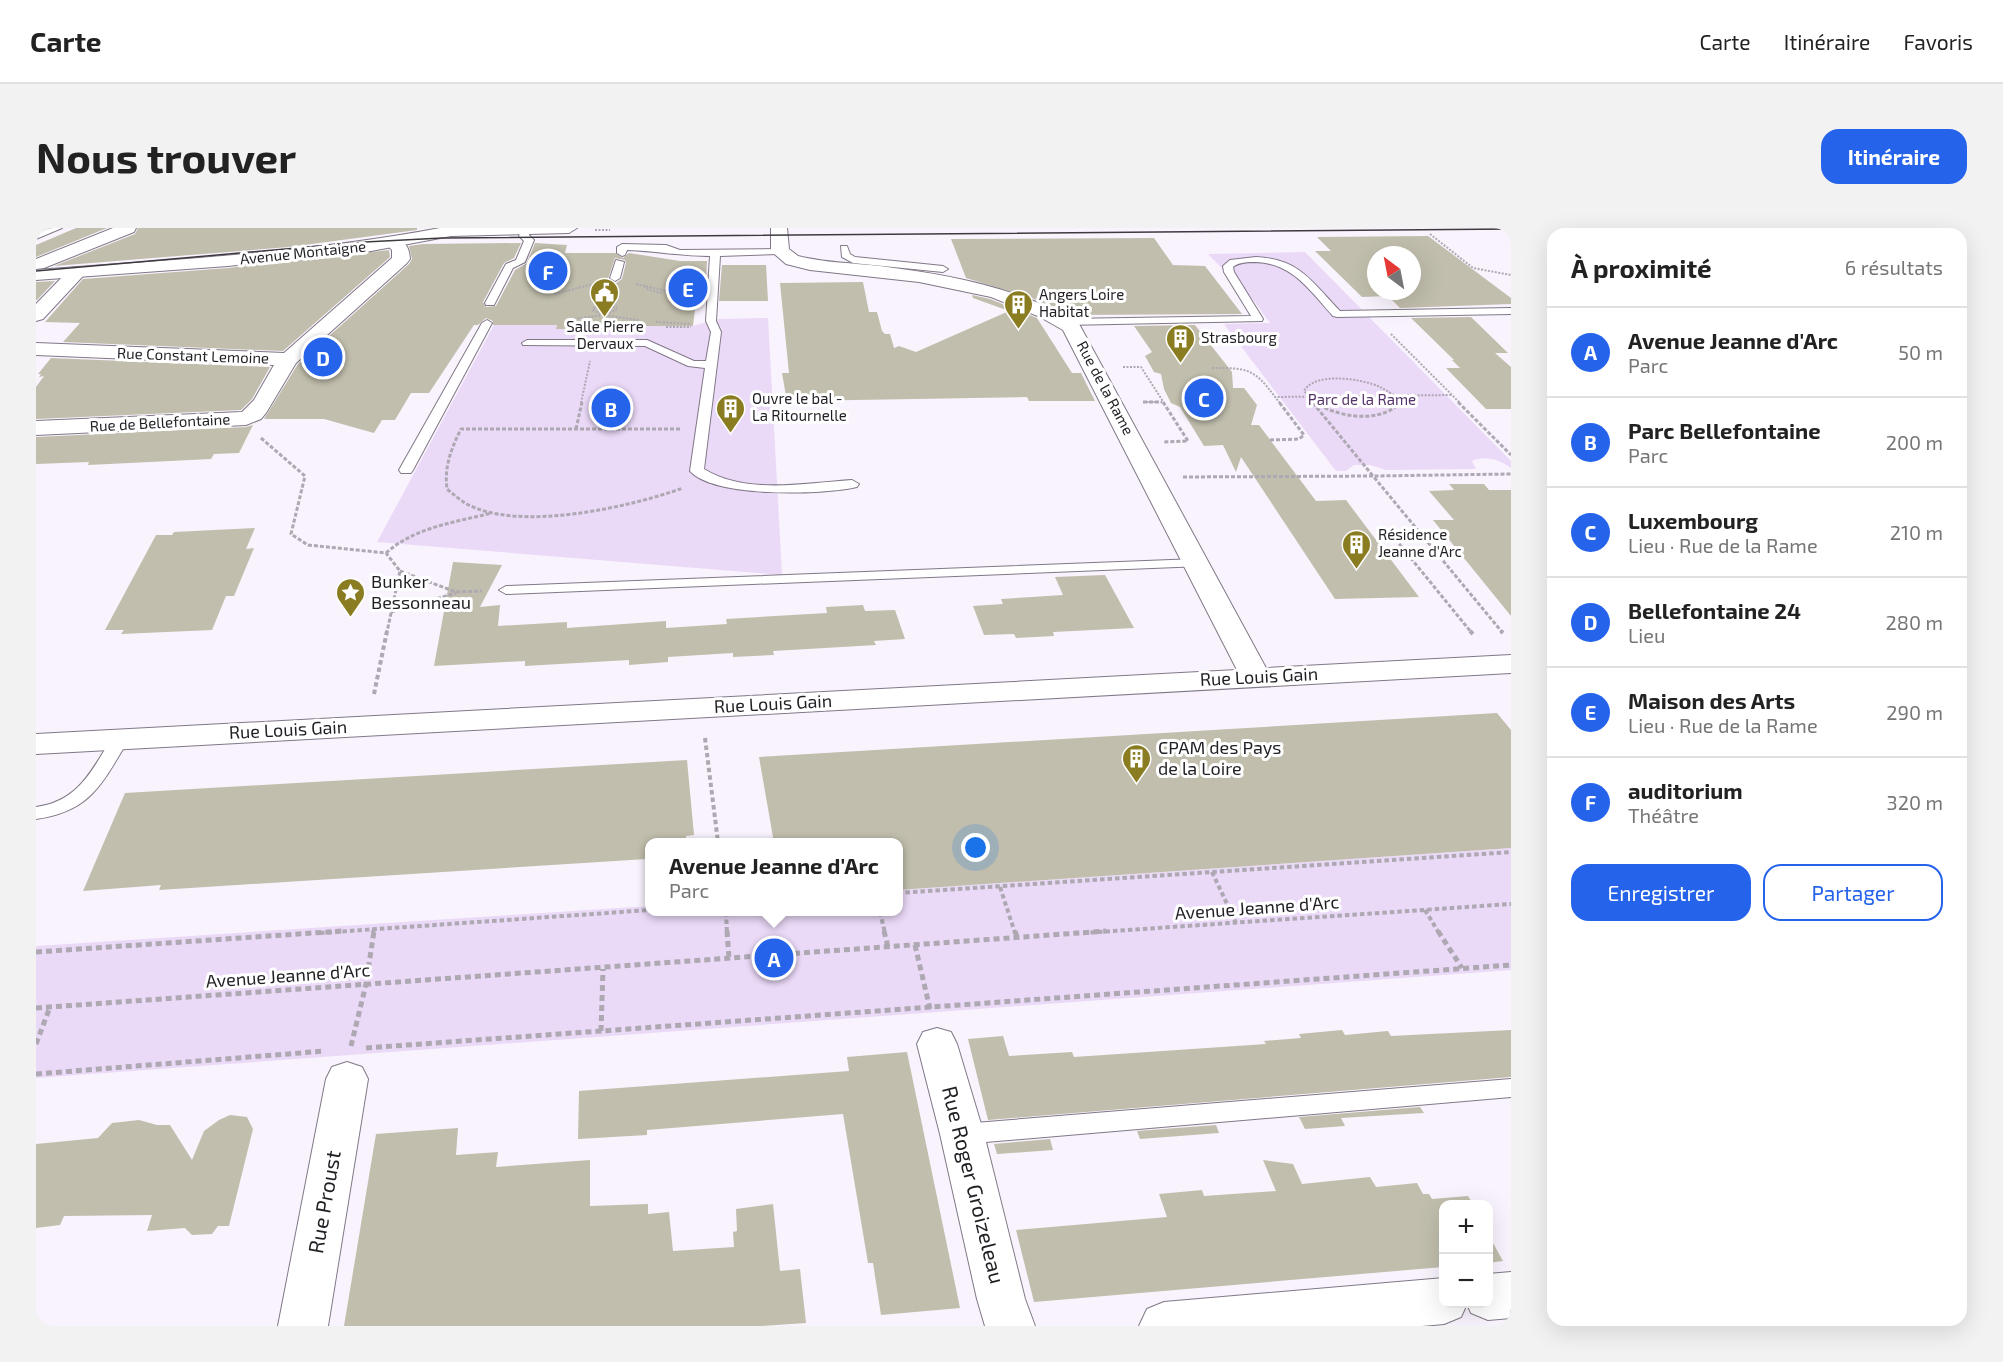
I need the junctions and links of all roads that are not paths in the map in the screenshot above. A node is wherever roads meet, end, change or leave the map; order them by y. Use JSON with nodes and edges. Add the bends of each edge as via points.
{"nodes":[{"id":1,"x":57,"y":228,"type":"edge"},
{"id":2,"x":128,"y":228,"type":"edge"},
{"id":3,"x":422,"y":228,"type":"edge"},
{"id":4,"x":548,"y":228,"type":"edge"},
{"id":5,"x":569,"y":228,"type":"edge"},
{"id":6,"x":779,"y":228,"type":"edge"},
{"id":7,"x":526,"y":229,"type":"edge"},
{"id":8,"x":36,"y":236,"type":"edge"},
{"id":9,"x":395,"y":244,"type":"junction"},
{"id":10,"x":844,"y":248,"type":"dead end"},
{"id":11,"x":780,"y":252,"type":"junction"},
{"id":12,"x":715,"y":253,"type":"junction"},
{"id":13,"x":36,"y":267,"type":"edge"},
{"id":14,"x":943,"y":269,"type":"dead end"},
{"id":15,"x":77,"y":272,"type":"junction"},
{"id":16,"x":615,"y":278,"type":"road end"},
{"id":17,"x":490,"y":303,"type":"dead end"},
{"id":18,"x":1511,"y":311,"type":"edge"},
{"id":19,"x":36,"y":315,"type":"edge"},
{"id":20,"x":1065,"y":322,"type":"junction"},
{"id":21,"x":487,"y":323,"type":"dead end"},
{"id":22,"x":527,"y":343,"type":"dead end"},
{"id":23,"x":36,"y":350,"type":"edge"},
{"id":24,"x":289,"y":359,"type":"junction"},
{"id":25,"x":710,"y":365,"type":"junction"},
{"id":26,"x":36,"y":428,"type":"edge"},
{"id":27,"x":406,"y":471,"type":"dead end"},
{"id":28,"x":852,"y":484,"type":"dead end"},
{"id":29,"x":1197,"y":563,"type":"junction"},
{"id":30,"x":506,"y":590,"type":"road end"},
{"id":31,"x":1511,"y":664,"type":"edge"},
{"id":32,"x":1256,"y":677,"type":"junction"},
{"id":33,"x":120,"y":739,"type":"junction"},
{"id":34,"x":36,"y":744,"type":"edge"},
{"id":35,"x":36,"y":813,"type":"edge"},
{"id":36,"x":934,"y":1026,"type":"road end"},
{"id":37,"x":338,"y":1064,"type":"road end"},
{"id":38,"x":1511,"y":1088,"type":"edge"},
{"id":39,"x":962,"y":1134,"type":"junction"},
{"id":40,"x":1511,"y":1295,"type":"edge"},
{"id":41,"x":1493,"y":1297,"type":"edge"},
{"id":42,"x":1439,"y":1301,"type":"edge"},
{"id":43,"x":303,"y":1326,"type":"edge"},
{"id":44,"x":1010,"y":1326,"type":"edge"},
{"id":45,"x":1164,"y":1326,"type":"edge"}],
"edges":[{"from":1,"to":8,"type":"lane"},
{"from":2,"to":13,"type":"street"},
{"from":3,"to":13,"type":"street","name":"Avenue Montaigne"},
{"from":4,"to":5,"type":"street","name":"Avenue Montaigne"},
{"from":4,"to":7,"type":"street","name":"Avenue Montaigne"},
{"from":6,"to":11,"type":"street"},
{"from":7,"to":9,"type":"street","name":"Avenue Montaigne","via":[[439,232]]},
{"from":7,"to":17,"type":"lane","via":[[524,236],[529,240],[520,262],[509,266]]},
{"from":9,"to":15,"type":"street","name":"Avenue Montaigne"},
{"from":9,"to":24,"type":"street","name":"Rue Constant Lemoine","via":[[400,248],[401,259]]},
{"from":10,"to":14,"type":"lane","via":[[845,255],[853,260]]},
{"from":11,"to":12,"type":"lane"},
{"from":11,"to":20,"type":"street","name":"Rue de la Rame","via":[[808,264],[964,283],[1006,294]]},
{"from":12,"to":16,"type":"lane","via":[[622,247]]},
{"from":12,"to":25,"type":"lane","via":[[711,321],[716,332]]},
{"from":13,"to":15,"type":"street","name":"Avenue Montaigne"},
{"from":15,"to":19,"type":"street"},
{"from":18,"to":20,"type":"lane","via":[[1337,314],[1294,269],[1253,259],[1233,262],[1228,267],[1258,319]]},
{"from":20,"to":29,"type":"street","name":"Rue de la Rame","via":[[1071,326],[1116,406]]},
{"from":21,"to":27,"type":"lane"},
{"from":22,"to":25,"type":"lane","via":[[647,343],[692,364]]},
{"from":23,"to":24,"type":"street","name":"Rue Constant Lemoine"},
{"from":24,"to":26,"type":"street","name":"Rue de Bellefontaine","via":[[257,412],[246,418]]},
{"from":25,"to":28,"type":"lane","via":[[697,471],[705,478],[746,487]]},
{"from":29,"to":30,"type":"lane"},
{"from":29,"to":32,"type":"street","name":"Rue de la Rame"},
{"from":31,"to":32,"type":"street","name":"Rue Louis Gain"},
{"from":32,"to":33,"type":"street","name":"Rue Louis Gain"},
{"from":33,"to":34,"type":"street","name":"Rue Louis Gain"},
{"from":33,"to":35,"type":"lane","via":[[80,798],[55,810]]},
{"from":36,"to":39,"type":"street","name":"Rue Roger Groizeleau"},
{"from":37,"to":43,"type":"street","name":"Rue Proust"},
{"from":38,"to":39,"type":"lane"},
{"from":39,"to":44,"type":"street","name":"Rue Roger Groizeleau"},
{"from":40,"to":41,"type":"street"},
{"from":42,"to":45,"type":"street"}]}
